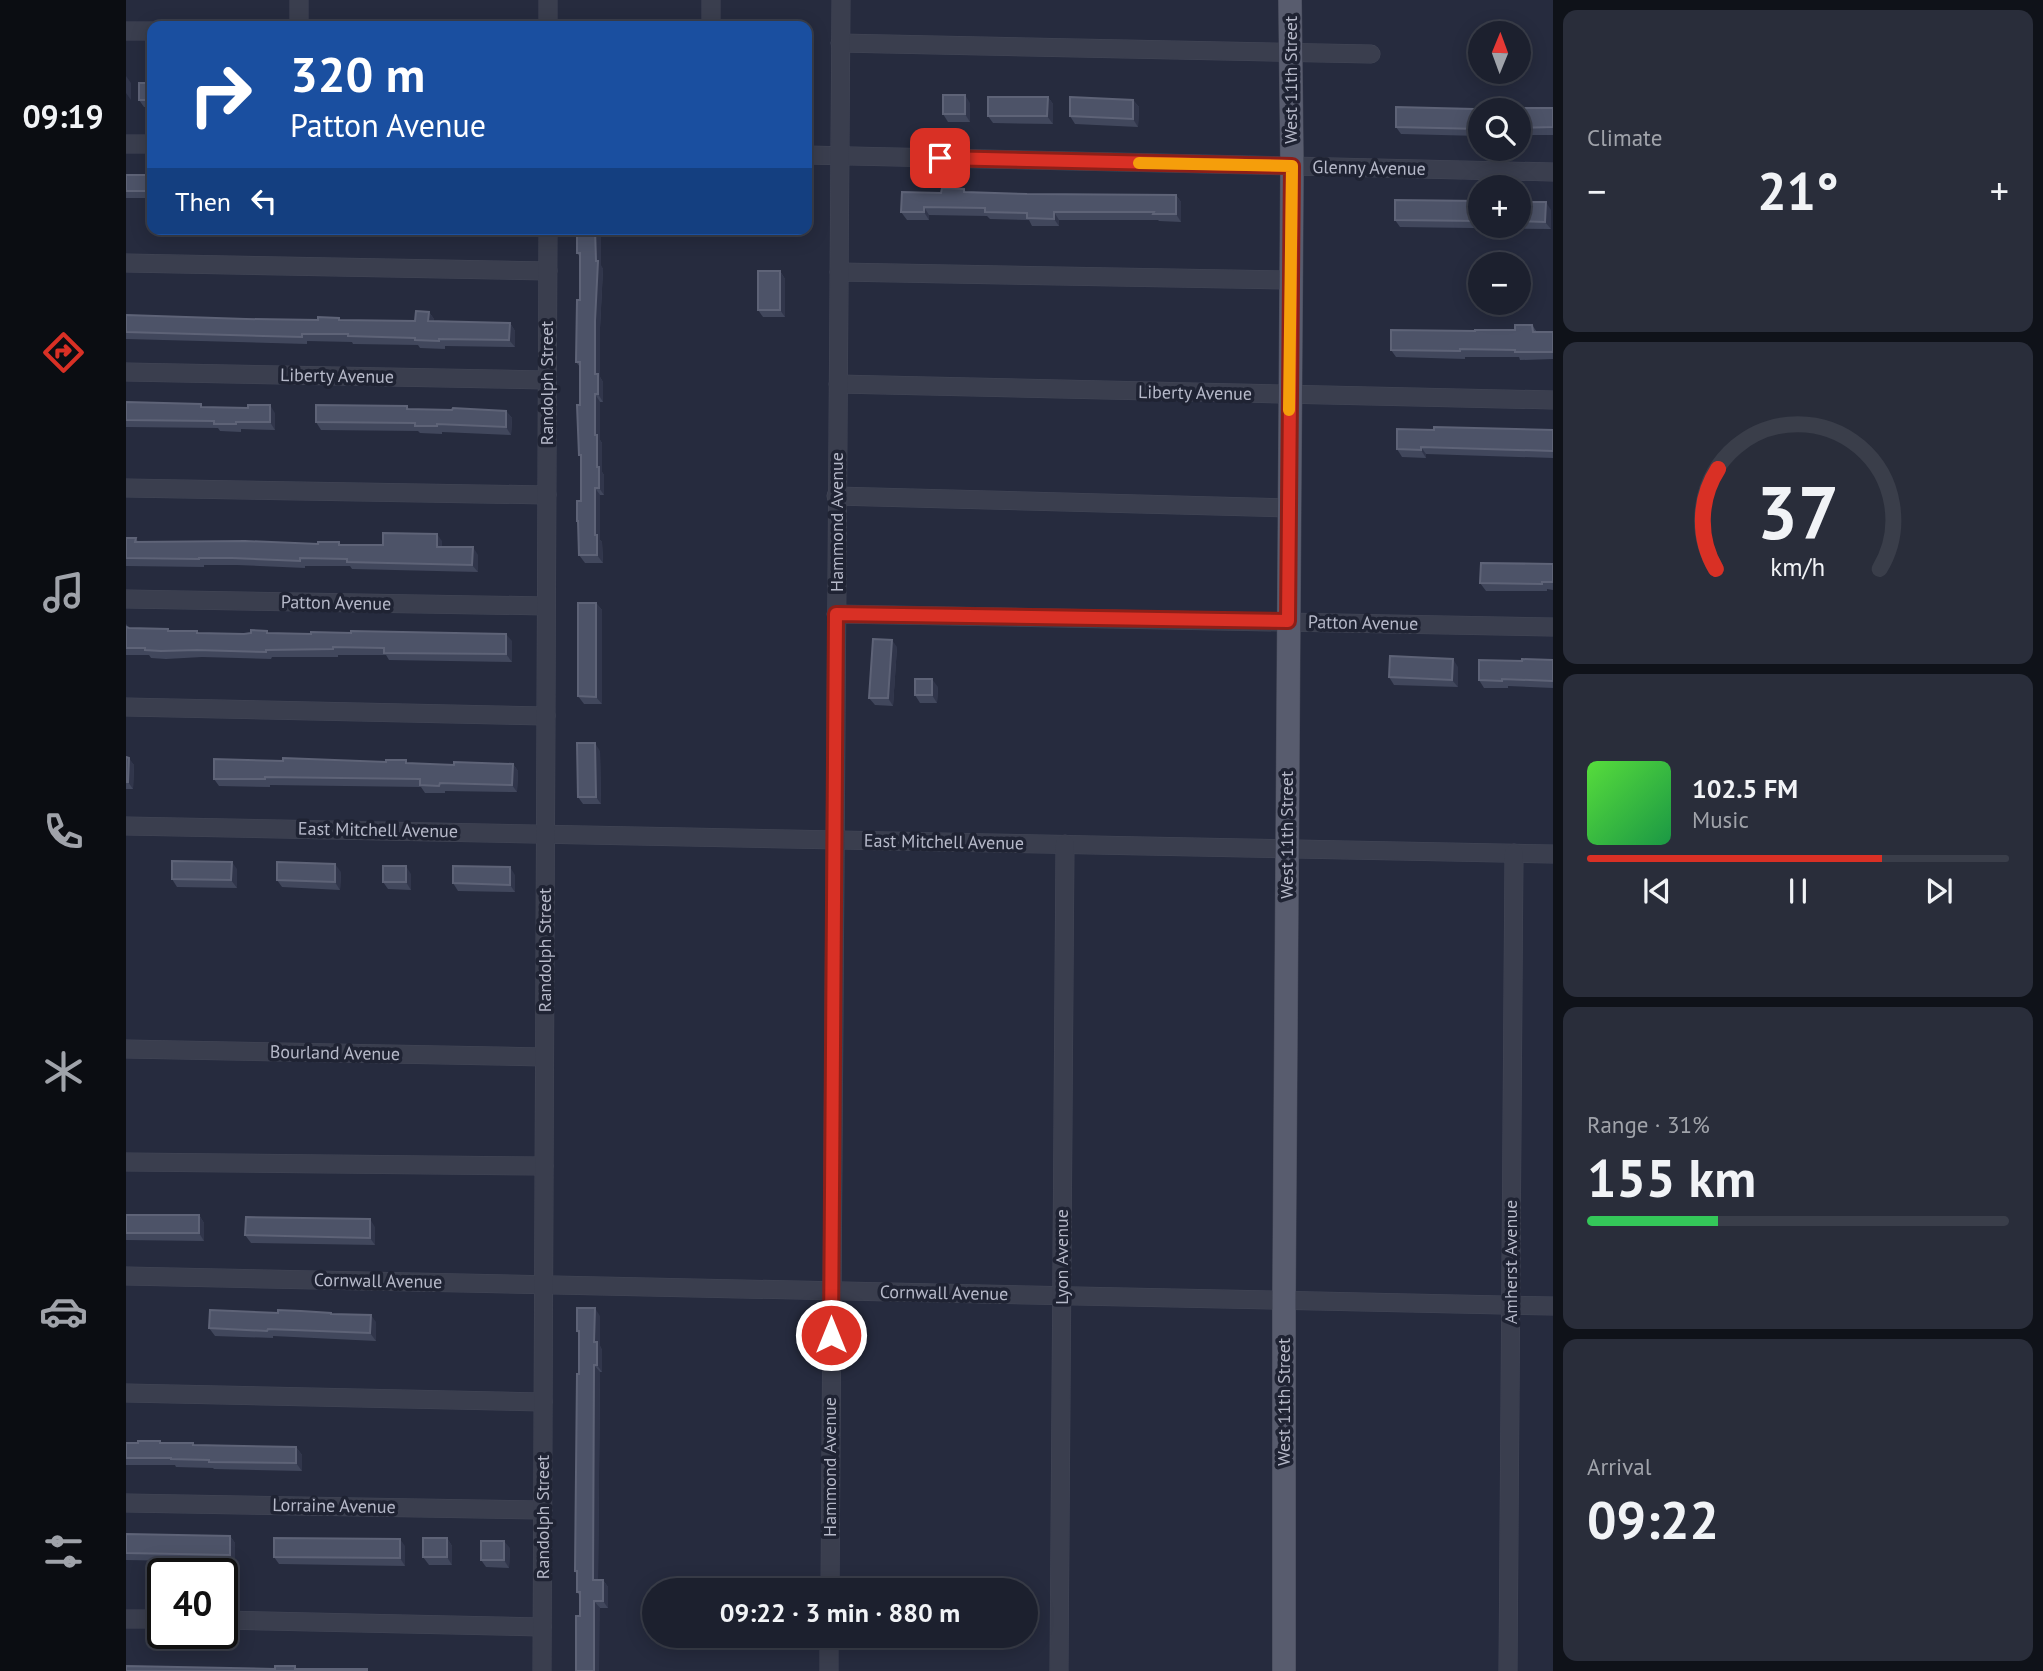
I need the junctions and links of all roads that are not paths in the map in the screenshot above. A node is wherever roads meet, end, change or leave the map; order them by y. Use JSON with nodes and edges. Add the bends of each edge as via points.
{"nodes":[{"id":1,"x":299,"y":0,"type":"edge"},
{"id":2,"x":548,"y":0,"type":"edge"},
{"id":3,"x":711,"y":0,"type":"edge"},
{"id":4,"x":841,"y":0,"type":"edge"},
{"id":5,"x":1290,"y":0,"type":"edge"},
{"id":6,"x":299,"y":21,"type":"edge"},
{"id":7,"x":548,"y":21,"type":"edge"},
{"id":8,"x":711,"y":21,"type":"edge"},
{"id":9,"x":126,"y":31,"type":"edge"},
{"id":10,"x":147,"y":31,"type":"edge"},
{"id":11,"x":841,"y":43,"type":"junction"},
{"id":12,"x":1291,"y":52,"type":"junction"},
{"id":13,"x":1371,"y":54,"type":"dead end"},
{"id":14,"x":126,"y":144,"type":"edge"},
{"id":15,"x":147,"y":144,"type":"edge"},
{"id":16,"x":812,"y":155,"type":"edge"},
{"id":17,"x":840,"y":155,"type":"junction"},
{"id":18,"x":1292,"y":166,"type":"junction"},
{"id":19,"x":1553,"y":172,"type":"edge"},
{"id":20,"x":548,"y":235,"type":"edge"},
{"id":21,"x":126,"y":263,"type":"edge"},
{"id":22,"x":548,"y":271,"type":"junction"},
{"id":23,"x":839,"y":272,"type":"junction"},
{"id":24,"x":1290,"y":280,"type":"junction"},
{"id":25,"x":126,"y":372,"type":"edge"},
{"id":26,"x":547,"y":380,"type":"junction"},
{"id":27,"x":838,"y":384,"type":"junction"},
{"id":28,"x":1289,"y":395,"type":"junction"},
{"id":29,"x":1553,"y":400,"type":"edge"},
{"id":30,"x":126,"y":488,"type":"edge"},
{"id":31,"x":547,"y":495,"type":"junction"},
{"id":32,"x":836,"y":496,"type":"junction"},
{"id":33,"x":1289,"y":508,"type":"junction"},
{"id":34,"x":126,"y":599,"type":"edge"},
{"id":35,"x":546,"y":607,"type":"junction"},
{"id":36,"x":836,"y":614,"type":"junction"},
{"id":37,"x":1288,"y":621,"type":"junction"},
{"id":38,"x":1553,"y":627,"type":"edge"},
{"id":39,"x":126,"y":707,"type":"edge"},
{"id":40,"x":546,"y":716,"type":"junction"},
{"id":41,"x":126,"y":825,"type":"edge"},
{"id":42,"x":545,"y":834,"type":"junction"},
{"id":43,"x":835,"y":839,"type":"junction"},
{"id":44,"x":1065,"y":844,"type":"junction"},
{"id":45,"x":1287,"y":848,"type":"junction"},
{"id":46,"x":1514,"y":853,"type":"junction"},
{"id":47,"x":1553,"y":853,"type":"edge"},
{"id":48,"x":126,"y":1049,"type":"edge"},
{"id":49,"x":544,"y":1057,"type":"junction"},
{"id":50,"x":126,"y":1162,"type":"edge"},
{"id":51,"x":544,"y":1166,"type":"junction"},
{"id":52,"x":126,"y":1276,"type":"edge"},
{"id":53,"x":544,"y":1285,"type":"junction"},
{"id":54,"x":832,"y":1291,"type":"junction"},
{"id":55,"x":1062,"y":1296,"type":"junction"},
{"id":56,"x":1284,"y":1301,"type":"junction"},
{"id":57,"x":1511,"y":1305,"type":"junction"},
{"id":58,"x":1553,"y":1306,"type":"edge"},
{"id":59,"x":126,"y":1393,"type":"edge"},
{"id":60,"x":543,"y":1402,"type":"junction"},
{"id":61,"x":126,"y":1503,"type":"edge"},
{"id":62,"x":542,"y":1510,"type":"junction"},
{"id":63,"x":830,"y":1578,"type":"edge"},
{"id":64,"x":126,"y":1619,"type":"edge"},
{"id":65,"x":147,"y":1619,"type":"edge"},
{"id":66,"x":238,"y":1620,"type":"edge"},
{"id":67,"x":542,"y":1627,"type":"junction"},
{"id":68,"x":829,"y":1648,"type":"edge"},
{"id":69,"x":542,"y":1671,"type":"edge"},
{"id":70,"x":829,"y":1671,"type":"edge"},
{"id":71,"x":1059,"y":1671,"type":"edge"},
{"id":72,"x":1284,"y":1671,"type":"edge"},
{"id":73,"x":1508,"y":1671,"type":"edge"}],
"edges":[{"from":1,"to":6,"type":"street"},
{"from":2,"to":7,"type":"street"},
{"from":3,"to":8,"type":"street"},
{"from":4,"to":11,"type":"street","name":"Hammond Avenue"},
{"from":5,"to":12,"type":"main road","name":"West 11th Street"},
{"from":9,"to":10,"type":"street"},
{"from":11,"to":12,"type":"street"},
{"from":11,"to":17,"type":"street","name":"Hammond Avenue"},
{"from":12,"to":13,"type":"street"},
{"from":12,"to":18,"type":"main road","name":"West 11th Street"},
{"from":14,"to":15,"type":"street"},
{"from":16,"to":17,"type":"street","name":"Glenny Avenue"},
{"from":17,"to":18,"type":"street","name":"Glenny Avenue"},
{"from":17,"to":23,"type":"street","name":"Hammond Avenue"},
{"from":18,"to":19,"type":"street","name":"Glenny Avenue"},
{"from":18,"to":24,"type":"main road","name":"West 11th Street"},
{"from":20,"to":22,"type":"street","name":"Randolph Street"},
{"from":21,"to":22,"type":"street"},
{"from":22,"to":26,"type":"street","name":"Randolph Street"},
{"from":23,"to":24,"type":"street"},
{"from":23,"to":27,"type":"street","name":"Hammond Avenue"},
{"from":24,"to":28,"type":"main road","name":"West 11th Street"},
{"from":25,"to":26,"type":"street","name":"Liberty Avenue"},
{"from":26,"to":31,"type":"street","name":"Randolph Street"},
{"from":27,"to":28,"type":"street","name":"Liberty Avenue"},
{"from":27,"to":32,"type":"street","name":"Hammond Avenue"},
{"from":28,"to":29,"type":"street","name":"Liberty Avenue"},
{"from":28,"to":33,"type":"main road","name":"West 11th Street"},
{"from":30,"to":31,"type":"street"},
{"from":31,"to":35,"type":"street","name":"Randolph Street"},
{"from":32,"to":33,"type":"street"},
{"from":32,"to":36,"type":"street","name":"Hammond Avenue"},
{"from":33,"to":37,"type":"main road","name":"West 11th Street"},
{"from":34,"to":35,"type":"street","name":"Patton Avenue"},
{"from":35,"to":40,"type":"street","name":"Randolph Street"},
{"from":36,"to":37,"type":"street","name":"Patton Avenue"},
{"from":36,"to":43,"type":"street","name":"Hammond Avenue"},
{"from":37,"to":38,"type":"street","name":"Patton Avenue"},
{"from":37,"to":45,"type":"main road","name":"West 11th Street"},
{"from":39,"to":40,"type":"street"},
{"from":40,"to":42,"type":"street","name":"Randolph Street"},
{"from":41,"to":42,"type":"street","name":"East Mitchell Avenue"},
{"from":42,"to":43,"type":"street","name":"East Mitchell Avenue"},
{"from":42,"to":49,"type":"street","name":"Randolph Street"},
{"from":43,"to":44,"type":"street","name":"East Mitchell Avenue"},
{"from":43,"to":54,"type":"street","name":"Hammond Avenue"},
{"from":44,"to":45,"type":"street","name":"East Mitchell Avenue"},
{"from":44,"to":55,"type":"street","name":"Lyon Avenue"},
{"from":45,"to":46,"type":"street","name":"East Mitchell Avenue"},
{"from":45,"to":56,"type":"main road","name":"West 11th Street"},
{"from":46,"to":47,"type":"street","name":"East Mitchell Avenue"},
{"from":46,"to":57,"type":"street","name":"Amherst Avenue"},
{"from":48,"to":49,"type":"street","name":"Bourland Avenue"},
{"from":49,"to":51,"type":"street","name":"Randolph Street"},
{"from":50,"to":51,"type":"street"},
{"from":51,"to":53,"type":"street","name":"Randolph Street"},
{"from":52,"to":53,"type":"street","name":"Cornwall Avenue"},
{"from":53,"to":54,"type":"street","name":"Cornwall Avenue"},
{"from":53,"to":60,"type":"street","name":"Randolph Street"},
{"from":54,"to":55,"type":"street","name":"Cornwall Avenue"},
{"from":54,"to":63,"type":"street","name":"Hammond Avenue"},
{"from":55,"to":56,"type":"street","name":"Cornwall Avenue"},
{"from":55,"to":71,"type":"street","name":"Lyon Avenue"},
{"from":56,"to":57,"type":"street","name":"Cornwall Avenue"},
{"from":56,"to":72,"type":"main road","name":"West 11th Street"},
{"from":57,"to":58,"type":"street","name":"Cornwall Avenue"},
{"from":57,"to":73,"type":"street","name":"Amherst Avenue"},
{"from":59,"to":60,"type":"street"},
{"from":60,"to":62,"type":"street","name":"Randolph Street"},
{"from":61,"to":62,"type":"street","name":"Lorraine Avenue"},
{"from":62,"to":67,"type":"street","name":"Randolph Street"},
{"from":64,"to":65,"type":"street"},
{"from":66,"to":67,"type":"street"},
{"from":67,"to":69,"type":"street","name":"Randolph Street"},
{"from":68,"to":70,"type":"street"}]}
